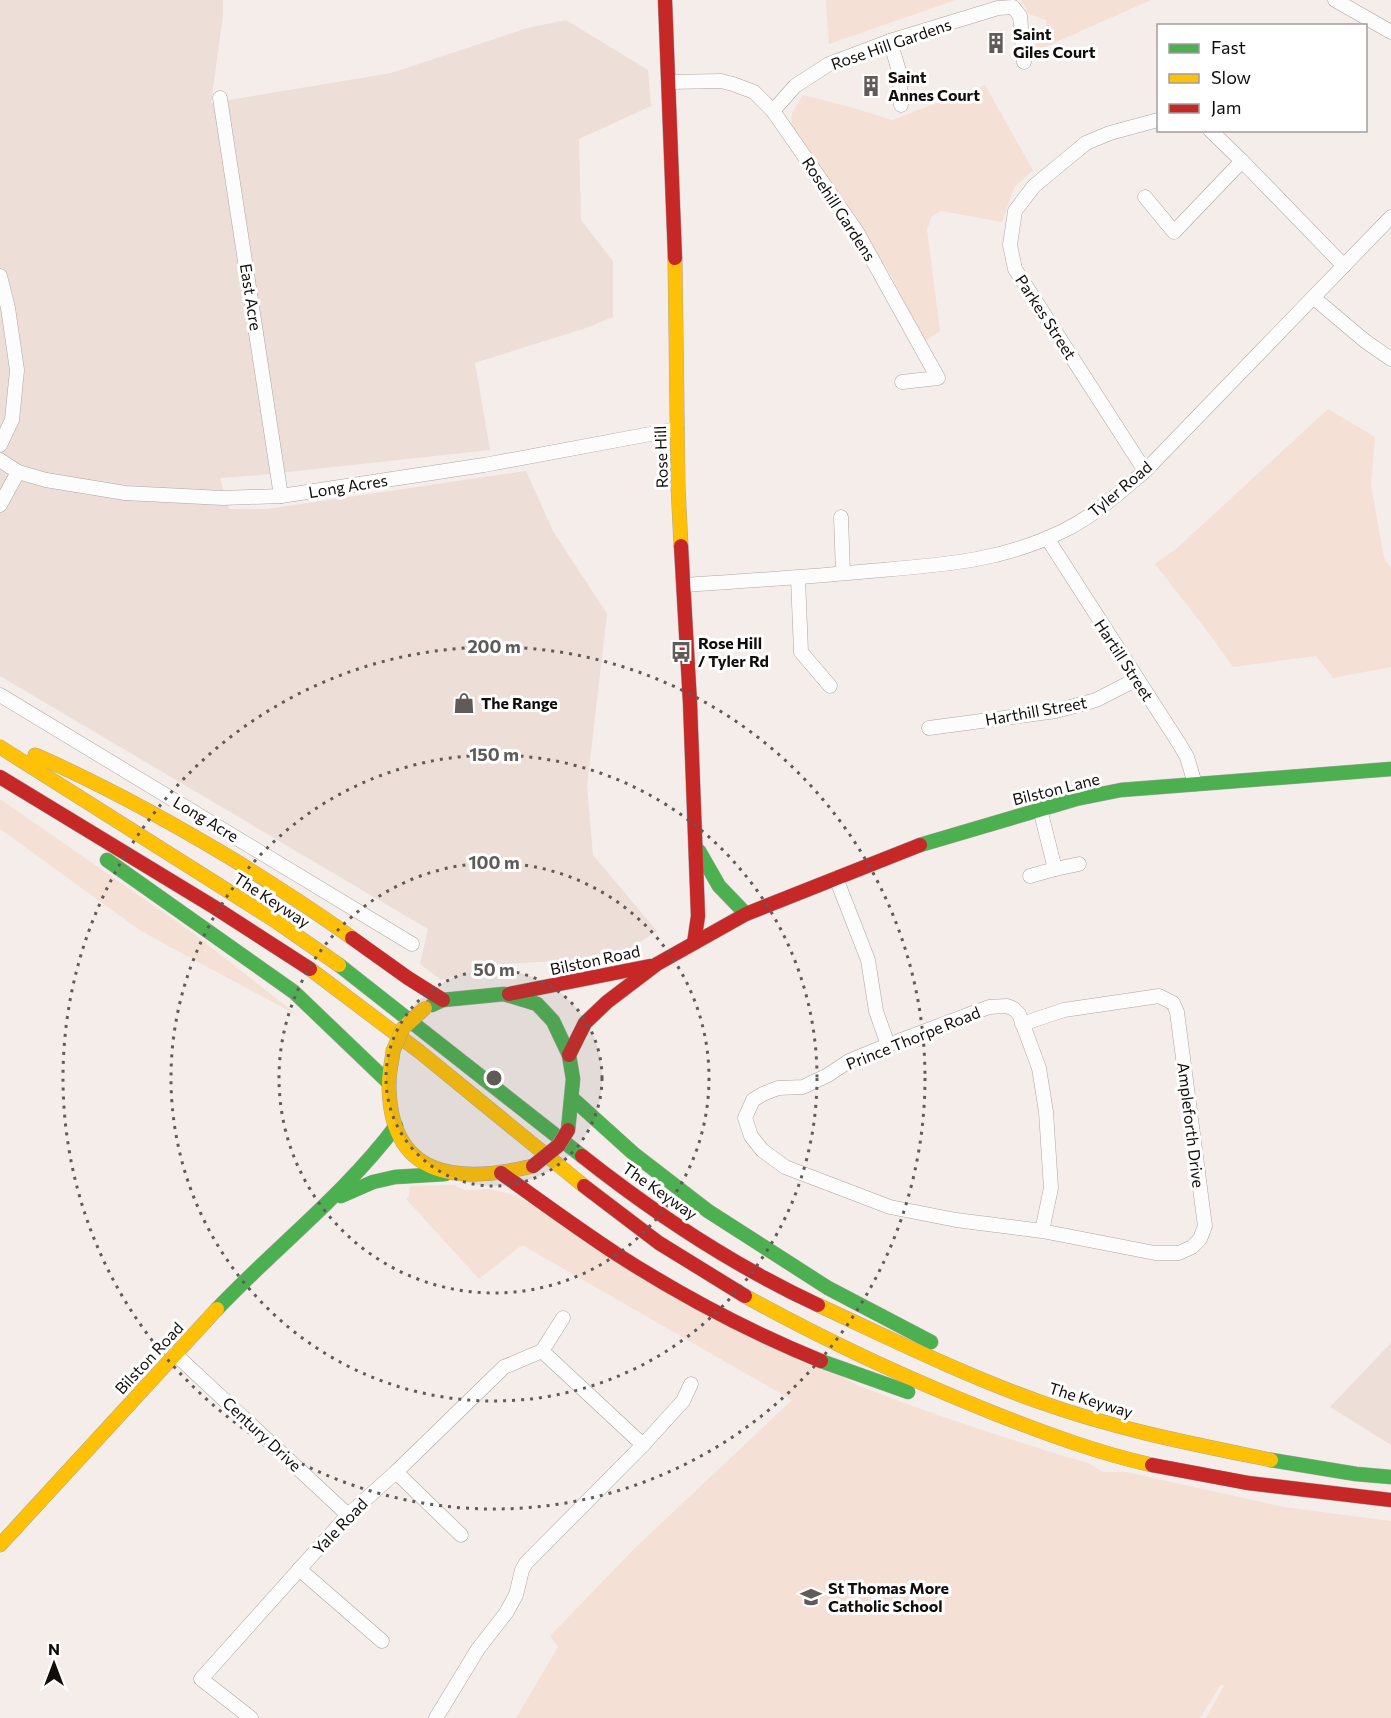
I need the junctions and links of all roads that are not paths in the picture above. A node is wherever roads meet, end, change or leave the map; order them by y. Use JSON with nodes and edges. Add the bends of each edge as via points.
{"nodes":[{"id":1,"x":664,"y":0,"type":"edge"},
{"id":2,"x":1335,"y":0,"type":"edge"},
{"id":3,"x":1391,"y":32,"type":"edge"},
{"id":4,"x":890,"y":41,"type":"junction"},
{"id":5,"x":1024,"y":62,"type":"dead end"},
{"id":6,"x":669,"y":82,"type":"junction"},
{"id":7,"x":220,"y":98,"type":"dead end"},
{"id":8,"x":901,"y":105,"type":"dead end"},
{"id":9,"x":773,"y":111,"type":"junction"},
{"id":10,"x":1157,"y":120,"type":"edge"},
{"id":11,"x":1212,"y":132,"type":"edge"},
{"id":12,"x":1242,"y":161,"type":"junction"},
{"id":13,"x":1145,"y":197,"type":"dead end"},
{"id":14,"x":1391,"y":217,"type":"edge"},
{"id":15,"x":1344,"y":266,"type":"junction"},
{"id":16,"x":0,"y":276,"type":"edge"},
{"id":17,"x":1314,"y":298,"type":"junction"},
{"id":18,"x":1391,"y":359,"type":"edge"},
{"id":19,"x":902,"y":382,"type":"dead end"},
{"id":20,"x":677,"y":429,"type":"junction"},
{"id":21,"x":0,"y":445,"type":"edge"},
{"id":22,"x":0,"y":459,"type":"edge"},
{"id":23,"x":1145,"y":471,"type":"junction"},
{"id":24,"x":18,"y":472,"type":"junction"},
{"id":25,"x":281,"y":496,"type":"junction"},
{"id":26,"x":0,"y":505,"type":"edge"},
{"id":27,"x":841,"y":517,"type":"dead end"},
{"id":28,"x":1047,"y":538,"type":"junction"},
{"id":29,"x":843,"y":573,"type":"junction"},
{"id":30,"x":798,"y":578,"type":"junction"},
{"id":31,"x":684,"y":585,"type":"junction"},
{"id":32,"x":1137,"y":679,"type":"junction"},
{"id":33,"x":830,"y":686,"type":"dead end"},
{"id":34,"x":0,"y":695,"type":"edge"},
{"id":35,"x":929,"y":728,"type":"dead end"},
{"id":36,"x":0,"y":741,"type":"edge"},
{"id":37,"x":0,"y":747,"type":"edge"},
{"id":38,"x":1391,"y":769,"type":"edge"},
{"id":39,"x":0,"y":778,"type":"edge"},
{"id":40,"x":1195,"y":784,"type":"junction"},
{"id":41,"x":1040,"y":809,"type":"junction"},
{"id":42,"x":694,"y":831,"type":"junction"},
{"id":43,"x":1079,"y":864,"type":"dead end"},
{"id":44,"x":1055,"y":869,"type":"junction"},
{"id":45,"x":1030,"y":876,"type":"dead end"},
{"id":46,"x":836,"y":878,"type":"junction"},
{"id":47,"x":746,"y":914,"type":"junction"},
{"id":48,"x":694,"y":943,"type":"junction"},
{"id":49,"x":412,"y":944,"type":"dead end"},
{"id":50,"x":657,"y":964,"type":"junction"},
{"id":51,"x":504,"y":994,"type":"junction"},
{"id":52,"x":444,"y":1000,"type":"junction"},
{"id":53,"x":1022,"y":1024,"type":"junction"},
{"id":54,"x":888,"y":1045,"type":"junction"},
{"id":55,"x":569,"y":1055,"type":"junction"},
{"id":56,"x":389,"y":1083,"type":"junction"},
{"id":57,"x":572,"y":1098,"type":"junction"},
{"id":58,"x":396,"y":1126,"type":"junction"},
{"id":59,"x":501,"y":1173,"type":"junction"},
{"id":60,"x":455,"y":1174,"type":"junction"},
{"id":61,"x":330,"y":1200,"type":"junction"},
{"id":62,"x":1042,"y":1231,"type":"junction"},
{"id":63,"x":563,"y":1318,"type":"dead end"},
{"id":64,"x":542,"y":1351,"type":"junction"},
{"id":65,"x":175,"y":1354,"type":"junction"},
{"id":66,"x":691,"y":1384,"type":"dead end"},
{"id":67,"x":1090,"y":1418,"type":"junction"},
{"id":68,"x":1059,"y":1438,"type":"junction"},
{"id":69,"x":643,"y":1445,"type":"junction"},
{"id":70,"x":396,"y":1472,"type":"junction"},
{"id":71,"x":1391,"y":1477,"type":"edge"},
{"id":72,"x":1364,"y":1499,"type":"junction"},
{"id":73,"x":1391,"y":1500,"type":"edge"},
{"id":74,"x":1391,"y":1507,"type":"edge"},
{"id":75,"x":348,"y":1515,"type":"junction"},
{"id":76,"x":461,"y":1535,"type":"dead end"},
{"id":77,"x":0,"y":1545,"type":"edge"},
{"id":78,"x":299,"y":1569,"type":"junction"},
{"id":79,"x":382,"y":1641,"type":"dead end"},
{"id":80,"x":251,"y":1718,"type":"edge"},
{"id":81,"x":436,"y":1718,"type":"edge"}],
"edges":[{"from":1,"to":6,"type":"main road","name":"Rose Hill"},
{"from":2,"to":3,"type":"street"},
{"from":4,"to":5,"type":"street","name":"Rose Hill Gardens","via":[[998,8],[1013,7],[1023,24]]},
{"from":4,"to":8,"type":"street","via":[[899,70]]},
{"from":4,"to":9,"type":"street","name":"Rose Hill Gardens","via":[[829,64],[795,86]]},
{"from":6,"to":9,"type":"street","name":"Rosehill Gardens","via":[[733,84],[754,92]]},
{"from":6,"to":20,"type":"main road","name":"Rose Hill"},
{"from":7,"to":25,"type":"street","name":"East Acre"},
{"from":9,"to":19,"type":"street","name":"Rosehill Gardens","via":[[857,232],[938,378]]},
{"from":10,"to":23,"type":"street","name":"Parkes Street","via":[[1086,143],[1034,186],[1015,211],[1010,244],[1015,269]]},
{"from":11,"to":12,"type":"street"},
{"from":12,"to":13,"type":"street","via":[[1174,232]]},
{"from":12,"to":15,"type":"street"},
{"from":14,"to":15,"type":"street","name":"Tyler Road"},
{"from":15,"to":17,"type":"street","name":"Tyler Road"},
{"from":16,"to":21,"type":"street","via":[[16,370],[12,420]]},
{"from":17,"to":18,"type":"street"},
{"from":17,"to":23,"type":"street","name":"Tyler Road"},
{"from":20,"to":25,"type":"street","name":"Long Acres","via":[[484,465]]},
{"from":20,"to":31,"type":"main road","name":"Rose Hill"},
{"from":22,"to":24,"type":"street"},
{"from":23,"to":28,"type":"street","name":"Tyler Road","via":[[1102,507]]},
{"from":24,"to":25,"type":"street","name":"Long Acres","via":[[125,493],[223,498]]},
{"from":24,"to":26,"type":"street"},
{"from":27,"to":29,"type":"street"},
{"from":28,"to":29,"type":"street","name":"Tyler Road","via":[[971,562]]},
{"from":28,"to":32,"type":"street","name":"Hartill Street"},
{"from":29,"to":30,"type":"street","name":"Tyler Road"},
{"from":30,"to":31,"type":"street","name":"Tyler Road"},
{"from":30,"to":33,"type":"street","via":[[801,652]]},
{"from":31,"to":42,"type":"main road","name":"Rose Hill"},
{"from":32,"to":35,"type":"street","name":"Harthill Street","via":[[1096,700],[1056,711]]},
{"from":32,"to":40,"type":"street","name":"Hartill Street","via":[[1187,757]]},
{"from":34,"to":49,"type":"street","name":"Long Acre"},
{"from":36,"to":52,"type":"main road","via":[[71,770],[194,836],[306,905],[396,971]]},
{"from":37,"to":67,"type":"main road","name":"The Keyway","via":[[354,975],[590,1162],[743,1266],[938,1361]]},
{"from":38,"to":40,"type":"main road","name":"Bilston Lane"},
{"from":39,"to":56,"type":"main road","via":[[74,837],[294,992]]},
{"from":39,"to":68,"type":"main road","via":[[222,913],[338,989],[600,1198],[721,1284],[936,1391]]},
{"from":40,"to":41,"type":"main road","name":"Bilston Lane","via":[[1121,790]]},
{"from":41,"to":44,"type":"street"},
{"from":41,"to":46,"type":"main road","name":"Bilston Lane","via":[[926,843]]},
{"from":42,"to":47,"type":"main road","name":"Rose Hill","via":[[710,876]]},
{"from":42,"to":48,"type":"main road","name":"Rose Hill","via":[[698,916]]},
{"from":43,"to":44,"type":"street"},
{"from":44,"to":45,"type":"street"},
{"from":46,"to":47,"type":"main road","name":"Bilston Lane"},
{"from":46,"to":54,"type":"street","via":[[868,960],[876,1011]]},
{"from":47,"to":48,"type":"main road","name":"Bilston Road"},
{"from":48,"to":50,"type":"main road","name":"Bilston Road"},
{"from":50,"to":51,"type":"main road","name":"Bilston Road"},
{"from":50,"to":55,"type":"main road","name":"Bilston Road","via":[[585,1023]]},
{"from":51,"to":52,"type":"main road"},
{"from":51,"to":55,"type":"main road","via":[[537,1005],[553,1021]]},
{"from":52,"to":56,"type":"main road","bridge":true,"via":[[424,1008],[403,1028],[393,1051]]},
{"from":53,"to":54,"type":"street","name":"Prince Thorpe Road","via":[[1014,1009],[1000,1005]]},
{"from":53,"to":62,"type":"street","name":"Prince Thorpe Road","via":[[1039,1068],[1048,1131],[1051,1188]]},
{"from":53,"to":62,"type":"street","name":"Ampleforth Drive","via":[[1064,1010],[1158,996],[1173,1003],[1205,1226],[1200,1239],[1179,1253],[1155,1253]]},
{"from":54,"to":62,"type":"street","name":"Prince Thorpe Road","via":[[803,1087],[778,1088],[753,1100],[745,1118],[751,1136],[785,1167],[890,1207]]},
{"from":55,"to":57,"type":"main road"},
{"from":56,"to":58,"type":"main road"},
{"from":57,"to":59,"type":"main road","bridge":true,"via":[[568,1130],[551,1154],[533,1166]]},
{"from":57,"to":67,"type":"main road","via":[[634,1154],[791,1266],[945,1349]]},
{"from":58,"to":60,"type":"main road","via":[[406,1148],[435,1168]]},
{"from":58,"to":61,"type":"main road","name":"Bilston Road","via":[[380,1150]]},
{"from":59,"to":60,"type":"main road"},
{"from":59,"to":68,"type":"main road","via":[[634,1265],[714,1311],[835,1368]]},
{"from":60,"to":61,"type":"main road","name":"Bilston Road","via":[[373,1182]]},
{"from":61,"to":65,"type":"main road","name":"Bilston Road","via":[[255,1270]]},
{"from":63,"to":64,"type":"street"},
{"from":64,"to":69,"type":"street"},
{"from":64,"to":70,"type":"street","name":"Yale Road","via":[[504,1366]]},
{"from":65,"to":75,"type":"street","name":"Century Drive"},
{"from":65,"to":77,"type":"main road","name":"Bilston Road"},
{"from":66,"to":69,"type":"street","via":[[682,1401]]},
{"from":67,"to":71,"type":"main road","name":"The Keyway","via":[[1279,1462]]},
{"from":68,"to":72,"type":"main road","via":[[1174,1470]]},
{"from":69,"to":81,"type":"street","via":[[526,1563],[516,1595]]},
{"from":70,"to":75,"type":"street","name":"Yale Road"},
{"from":70,"to":76,"type":"street"},
{"from":72,"to":73,"type":"main road"},
{"from":72,"to":74,"type":"main road"},
{"from":75,"to":78,"type":"street","name":"Yale Road"},
{"from":78,"to":79,"type":"street"},
{"from":78,"to":80,"type":"street","name":"Yale Road","via":[[201,1679]]}]}
